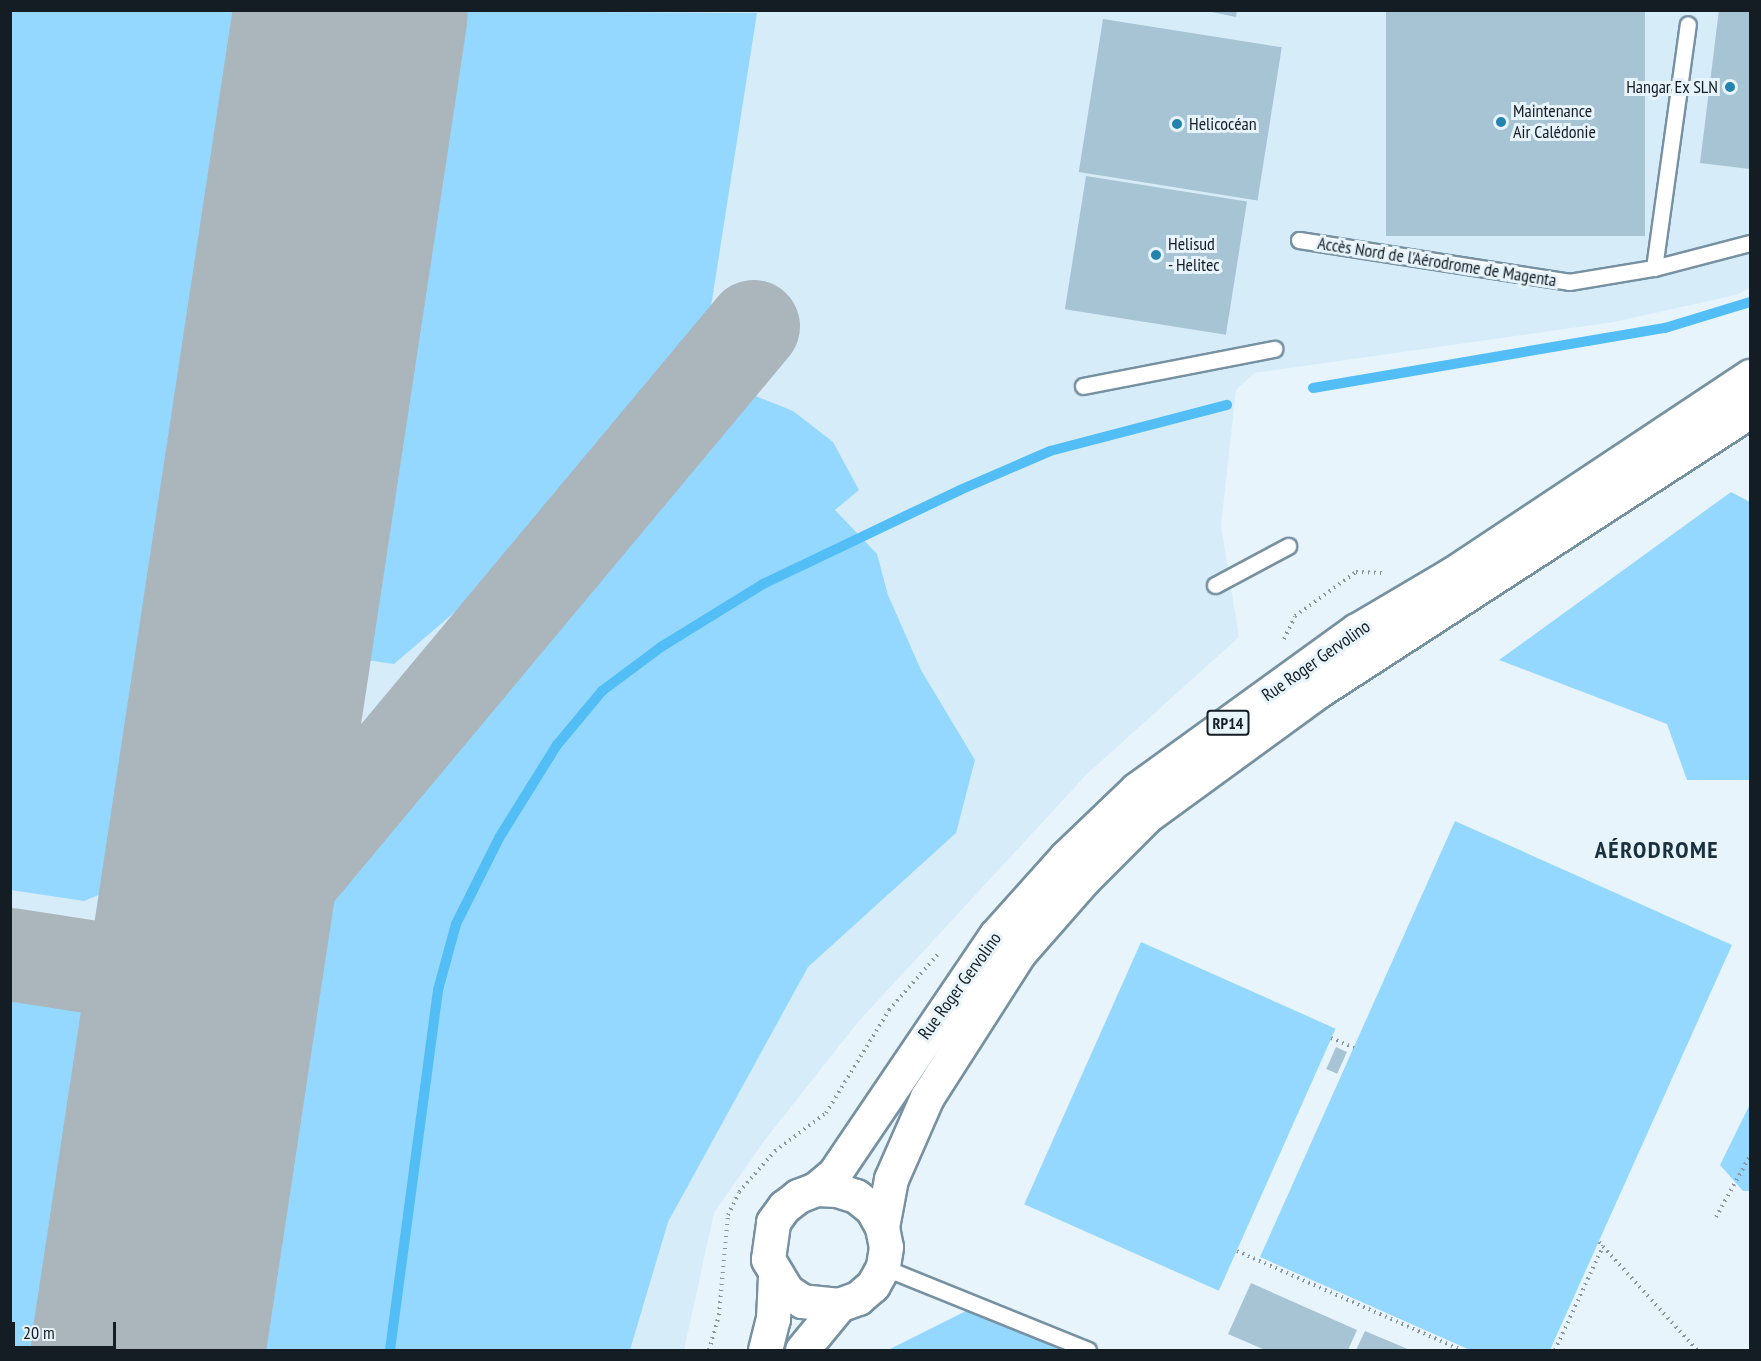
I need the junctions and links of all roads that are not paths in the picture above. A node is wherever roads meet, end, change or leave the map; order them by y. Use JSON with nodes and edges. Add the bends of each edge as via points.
{"nodes":[{"id":1,"x":1688,"y":24,"type":"dead end"},
{"id":2,"x":1299,"y":240,"type":"dead end"},
{"id":3,"x":1750,"y":243,"type":"edge"},
{"id":4,"x":1653,"y":267,"type":"junction"},
{"id":5,"x":1274,"y":349,"type":"dead end"},
{"id":6,"x":1750,"y":376,"type":"edge"},
{"id":7,"x":1083,"y":386,"type":"dead end"},
{"id":8,"x":1750,"y":411,"type":"edge"},
{"id":9,"x":1288,"y":546,"type":"dead end"},
{"id":10,"x":1215,"y":585,"type":"dead end"},
{"id":11,"x":816,"y":1190,"type":"junction"},
{"id":12,"x":882,"y":1227,"type":"junction"},
{"id":13,"x":883,"y":1267,"type":"junction"},
{"id":14,"x":775,"y":1276,"type":"junction"},
{"id":15,"x":839,"y":1305,"type":"junction"},
{"id":16,"x":765,"y":1350,"type":"edge"},
{"id":17,"x":802,"y":1350,"type":"edge"},
{"id":18,"x":1088,"y":1350,"type":"edge"}],
"edges":[{"from":1,"to":4,"type":"lane"},
{"from":2,"to":4,"type":"lane","name":"Accès Nord de l'Aérodrome de Magenta","via":[[1569,282]]},
{"from":3,"to":4,"type":"lane","name":"Accès Nord de l'Aérodrome de Magenta"},
{"from":5,"to":7,"type":"lane"},
{"from":6,"to":11,"type":"main road","name":"Rue Roger Gervolino","number":"RP14","via":[[1452,574],[1357,630],[1137,789],[1066,857],[996,935],[834,1174]]},
{"from":8,"to":12,"type":"main road","name":"Rue Roger Gervolino","number":"RP14","via":[[1320,690],[1147,816],[1084,879],[1019,953],[927,1097],[891,1179]]},
{"from":9,"to":10,"type":"lane"},
{"from":11,"to":12,"type":"main road","via":[[837,1190],[856,1196],[872,1209]]},
{"from":11,"to":14,"type":"main road","via":[[798,1196],[773,1222],[768,1258]]},
{"from":12,"to":13,"type":"main road","via":[[886,1247]]},
{"from":13,"to":15,"type":"main road","via":[[873,1285],[858,1298]]},
{"from":13,"to":18,"type":"lane"},
{"from":14,"to":15,"type":"main road","via":[[802,1301]]},
{"from":14,"to":16,"type":"main road","via":[[773,1319]]},
{"from":15,"to":17,"type":"main road"}]}
